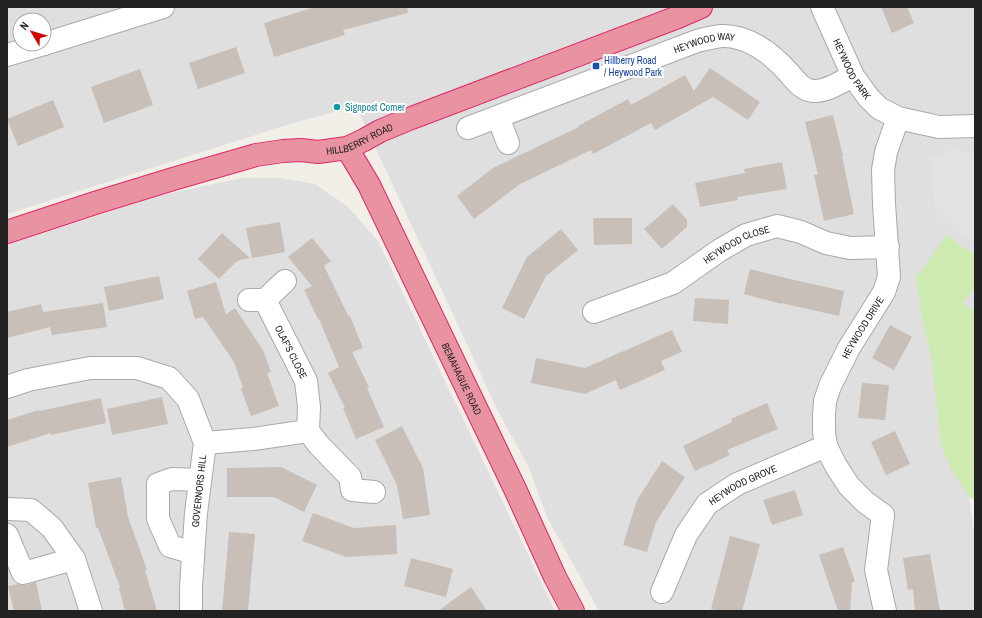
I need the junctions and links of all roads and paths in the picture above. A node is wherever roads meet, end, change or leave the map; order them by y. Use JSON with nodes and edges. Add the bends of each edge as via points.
{"nodes":[{"id":1,"x":162,"y":7,"type":"edge"},
{"id":2,"x":701,"y":7,"type":"edge"},
{"id":3,"x":822,"y":7,"type":"edge"},
{"id":4,"x":52,"y":41,"type":"edge"},
{"id":5,"x":17,"y":52,"type":"edge"},
{"id":6,"x":7,"y":55,"type":"edge"},
{"id":7,"x":853,"y":76,"type":"junction"},
{"id":8,"x":498,"y":117,"type":"junction"},
{"id":9,"x":898,"y":118,"type":"junction"},
{"id":10,"x":975,"y":126,"type":"edge"},
{"id":11,"x":468,"y":128,"type":"dead end"},
{"id":12,"x":508,"y":143,"type":"dead end"},
{"id":13,"x":347,"y":148,"type":"junction"},
{"id":14,"x":7,"y":232,"type":"edge"},
{"id":15,"x":888,"y":247,"type":"junction"},
{"id":16,"x":285,"y":281,"type":"dead end"},
{"id":17,"x":594,"y":312,"type":"dead end"},
{"id":18,"x":7,"y":387,"type":"edge"},
{"id":19,"x":308,"y":431,"type":"junction"},
{"id":20,"x":205,"y":443,"type":"junction"},
{"id":21,"x":826,"y":446,"type":"junction"},
{"id":22,"x":200,"y":480,"type":"junction"},
{"id":23,"x":374,"y":492,"type":"dead end"},
{"id":24,"x":7,"y":509,"type":"edge"},
{"id":25,"x":7,"y":535,"type":"edge"},
{"id":26,"x":193,"y":553,"type":"junction"},
{"id":27,"x":74,"y":559,"type":"junction"},
{"id":28,"x":662,"y":592,"type":"dead end"},
{"id":29,"x":91,"y":611,"type":"edge"},
{"id":30,"x":191,"y":611,"type":"edge"},
{"id":31,"x":573,"y":611,"type":"edge"},
{"id":32,"x":885,"y":611,"type":"edge"}],
"edges":[{"from":1,"to":4,"type":"street"},
{"from":2,"to":13,"type":"highway","name":"HILLBERRY ROAD","via":[[380,130]]},
{"from":3,"to":7,"type":"street","name":"HEYWOOD PARK"},
{"from":5,"to":6,"type":"street"},
{"from":7,"to":8,"type":"street","name":"HEYWOOD WAY","via":[[825,90],[812,91],[801,86],[764,50],[744,40],[722,36],[697,41]]},
{"from":7,"to":9,"type":"street","name":"HEYWOOD PARK","via":[[879,108]]},
{"from":8,"to":11,"type":"street","name":"HEYWOOD WAY"},
{"from":8,"to":12,"type":"street"},
{"from":9,"to":10,"type":"street","name":"HEYWOOD PARK","via":[[939,127]]},
{"from":9,"to":15,"type":"street","name":"HEYWOOD DRIVE","via":[[886,152],[883,170]]},
{"from":13,"to":14,"type":"highway","name":"HILLBERRY ROAD","via":[[256,155]]},
{"from":13,"to":31,"type":"highway","name":"BEMAHAGUE ROAD","via":[[369,185]]},
{"from":15,"to":17,"type":"street","name":"HEYWOOD CLOSE","via":[[850,248],[826,243],[801,232],[777,226],[746,235],[673,283]]},
{"from":15,"to":21,"type":"street","name":"HEYWOOD DRIVE","via":[[890,277],[884,292],[849,348],[825,401]]},
{"from":16,"to":19,"type":"street","name":"OLAF'S CLOSE","via":[[257,300],[306,382]]},
{"from":18,"to":20,"type":"street","name":"GOVERNORS HILL","via":[[28,380],[90,368],[137,368],[168,378],[188,399]]},
{"from":19,"to":20,"type":"street"},
{"from":19,"to":23,"type":"street","via":[[350,477],[347,491]]},
{"from":20,"to":22,"type":"street","name":"GOVERNORS HILL"},
{"from":21,"to":28,"type":"street","name":"HEYWOOD GROVE","via":[[737,484],[707,504],[686,535]]},
{"from":21,"to":32,"type":"street","name":"HEYWOOD DRIVE","via":[[849,486],[865,502],[889,512],[876,570]]},
{"from":22,"to":26,"type":"street","name":"GOVERNORS HILL"},
{"from":22,"to":26,"type":"street","via":[[172,479],[158,484],[158,519],[170,546]]},
{"from":24,"to":27,"type":"street","via":[[31,510],[52,528]]},
{"from":25,"to":27,"type":"street","via":[[23,573]]},
{"from":26,"to":30,"type":"street","name":"GOVERNORS HILL"},
{"from":27,"to":29,"type":"street"}]}
